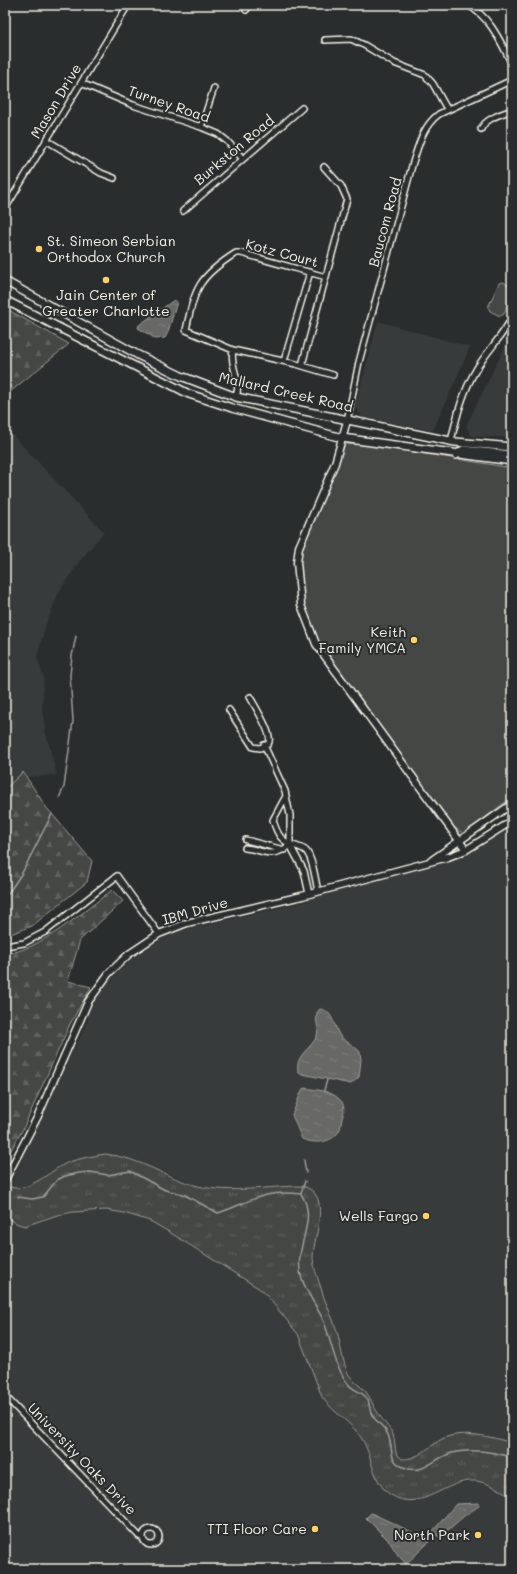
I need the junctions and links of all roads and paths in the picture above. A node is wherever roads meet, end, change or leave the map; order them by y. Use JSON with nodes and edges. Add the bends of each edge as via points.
{"nodes":[{"id":1,"x":128,"y":5,"type":"edge"},
{"id":2,"x":250,"y":5,"type":"edge"},
{"id":3,"x":468,"y":5,"type":"edge"},
{"id":4,"x":246,"y":10,"type":"dead end"},
{"id":5,"x":325,"y":40,"type":"dead end"},
{"id":6,"x":512,"y":64,"type":"edge"},
{"id":7,"x":512,"y":80,"type":"edge"},
{"id":8,"x":81,"y":83,"type":"junction"},
{"id":9,"x":214,"y":88,"type":"dead end"},
{"id":10,"x":302,"y":108,"type":"dead end"},
{"id":11,"x":447,"y":109,"type":"junction"},
{"id":12,"x":512,"y":110,"type":"edge"},
{"id":13,"x":201,"y":127,"type":"junction"},
{"id":14,"x":481,"y":129,"type":"dead end"},
{"id":15,"x":46,"y":140,"type":"junction"},
{"id":16,"x":242,"y":158,"type":"junction"},
{"id":17,"x":324,"y":167,"type":"dead end"},
{"id":18,"x":114,"y":178,"type":"dead end"},
{"id":19,"x":5,"y":210,"type":"edge"},
{"id":20,"x":183,"y":211,"type":"dead end"},
{"id":21,"x":310,"y":272,"type":"junction"},
{"id":22,"x":326,"y":277,"type":"junction"},
{"id":23,"x":5,"y":281,"type":"edge"},
{"id":24,"x":5,"y":300,"type":"edge"},
{"id":25,"x":512,"y":317,"type":"edge"},
{"id":26,"x":233,"y":350,"type":"junction"},
{"id":27,"x":284,"y":361,"type":"junction"},
{"id":28,"x":302,"y":365,"type":"junction"},
{"id":29,"x":333,"y":375,"type":"dead end"},
{"id":30,"x":236,"y":397,"type":"junction"},
{"id":31,"x":347,"y":421,"type":"junction"},
{"id":32,"x":342,"y":438,"type":"junction"},
{"id":33,"x":451,"y":441,"type":"junction"},
{"id":34,"x":512,"y":447,"type":"edge"},
{"id":35,"x":456,"y":455,"type":"junction"},
{"id":36,"x":512,"y":455,"type":"edge"},
{"id":37,"x":512,"y":461,"type":"edge"},
{"id":38,"x":250,"y":697,"type":"dead end"},
{"id":39,"x":229,"y":710,"type":"dead end"},
{"id":40,"x":264,"y":745,"type":"junction"},
{"id":41,"x":286,"y":795,"type":"junction"},
{"id":42,"x":512,"y":804,"type":"edge"},
{"id":43,"x":512,"y":821,"type":"edge"},
{"id":44,"x":246,"y":840,"type":"dead end"},
{"id":45,"x":460,"y":841,"type":"junction"},
{"id":46,"x":263,"y":844,"type":"junction"},
{"id":47,"x":290,"y":845,"type":"junction"},
{"id":48,"x":245,"y":848,"type":"dead end"},
{"id":49,"x":284,"y":850,"type":"junction"},
{"id":50,"x":466,"y":850,"type":"junction"},
{"id":51,"x":259,"y":851,"type":"junction"},
{"id":52,"x":431,"y":861,"type":"junction"},
{"id":53,"x":318,"y":891,"type":"junction"},
{"id":54,"x":309,"y":894,"type":"junction"},
{"id":55,"x":159,"y":934,"type":"junction"},
{"id":56,"x":5,"y":946,"type":"edge"},
{"id":57,"x":5,"y":1180,"type":"edge"},
{"id":58,"x":5,"y":1396,"type":"edge"},
{"id":59,"x":143,"y":1538,"type":"dead end"}],
"edges":[{"from":1,"to":8,"type":"street","name":"Mason Drive"},
{"from":2,"to":4,"type":"street"},
{"from":3,"to":6,"type":"street","via":[[491,25]]},
{"from":5,"to":11,"type":"street","via":[[351,40],[394,63],[424,75],[433,84]]},
{"from":7,"to":11,"type":"street","name":"Baucom Road"},
{"from":8,"to":13,"type":"street","name":"Turney Road","via":[[133,105]]},
{"from":8,"to":15,"type":"street","name":"Mason Drive"},
{"from":9,"to":13,"type":"street"},
{"from":10,"to":16,"type":"street","name":"Burkston Road"},
{"from":11,"to":31,"type":"street","name":"Baucom Road","via":[[430,122],[415,156],[360,362]]},
{"from":12,"to":14,"type":"street","via":[[493,118]]},
{"from":13,"to":16,"type":"street","name":"Turney Road","via":[[224,138]]},
{"from":15,"to":18,"type":"street"},
{"from":15,"to":19,"type":"street","name":"Mason Drive"},
{"from":16,"to":20,"type":"street","name":"Burkston Road"},
{"from":17,"to":22,"type":"street","via":[[341,186],[347,199]]},
{"from":21,"to":22,"type":"street","name":"Kotz Court"},
{"from":21,"to":26,"type":"street","name":"Kotz Court","via":[[241,253],[229,257],[202,280],[195,292],[186,330]]},
{"from":21,"to":27,"type":"street"},
{"from":22,"to":28,"type":"street"},
{"from":23,"to":30,"type":"main road","name":"Mallard Creek Road","via":[[138,355],[181,376]]},
{"from":24,"to":32,"type":"main road","name":"Mallard Creek Road","via":[[189,394]]},
{"from":25,"to":33,"type":"street","via":[[472,377],[457,414]]},
{"from":26,"to":27,"type":"street"},
{"from":26,"to":30,"type":"street","via":[[232,359],[239,387]]},
{"from":27,"to":28,"type":"street"},
{"from":28,"to":29,"type":"street"},
{"from":30,"to":31,"type":"main road","name":"Mallard Creek Road"},
{"from":31,"to":32,"type":"street"},
{"from":31,"to":33,"type":"main road","name":"Mallard Creek Road"},
{"from":32,"to":35,"type":"main road","name":"Mallard Creek Road"},
{"from":32,"to":45,"type":"street","via":[[335,463],[299,547],[297,562],[301,605],[316,644],[328,662]]},
{"from":33,"to":34,"type":"main road","name":"Mallard Creek Road"},
{"from":35,"to":36,"type":"main road","via":[[464,450]]},
{"from":35,"to":37,"type":"main road","name":"Mallard Creek Road"},
{"from":38,"to":40,"type":"street","via":[[269,733],[270,740]]},
{"from":39,"to":40,"type":"street","via":[[249,744],[257,748]]},
{"from":40,"to":41,"type":"street"},
{"from":41,"to":47,"type":"street","via":[[290,815]]},
{"from":41,"to":47,"type":"street","via":[[273,820],[276,832]]},
{"from":42,"to":45,"type":"street","name":"IBM Drive"},
{"from":43,"to":50,"type":"street","name":"IBM Drive"},
{"from":44,"to":46,"type":"street"},
{"from":45,"to":50,"type":"street"},
{"from":45,"to":52,"type":"street","name":"IBM Drive"},
{"from":46,"to":49,"type":"street"},
{"from":46,"to":51,"type":"street"},
{"from":47,"to":49,"type":"street"},
{"from":47,"to":53,"type":"street","via":[[302,848],[307,853]]},
{"from":47,"to":54,"type":"street","via":[[304,870]]},
{"from":48,"to":51,"type":"street"},
{"from":49,"to":51,"type":"street","via":[[272,855]]},
{"from":50,"to":52,"type":"street","name":"IBM Drive"},
{"from":52,"to":53,"type":"street","name":"IBM Drive"},
{"from":53,"to":54,"type":"street","name":"IBM Drive"},
{"from":54,"to":55,"type":"street","name":"IBM Drive","via":[[187,923]]},
{"from":55,"to":56,"type":"street","via":[[117,876],[45,932],[24,943]]},
{"from":55,"to":57,"type":"street","name":"IBM Drive","via":[[116,966],[93,995],[38,1116]]},
{"from":58,"to":59,"type":"street","name":"University Oaks Drive"}]}
